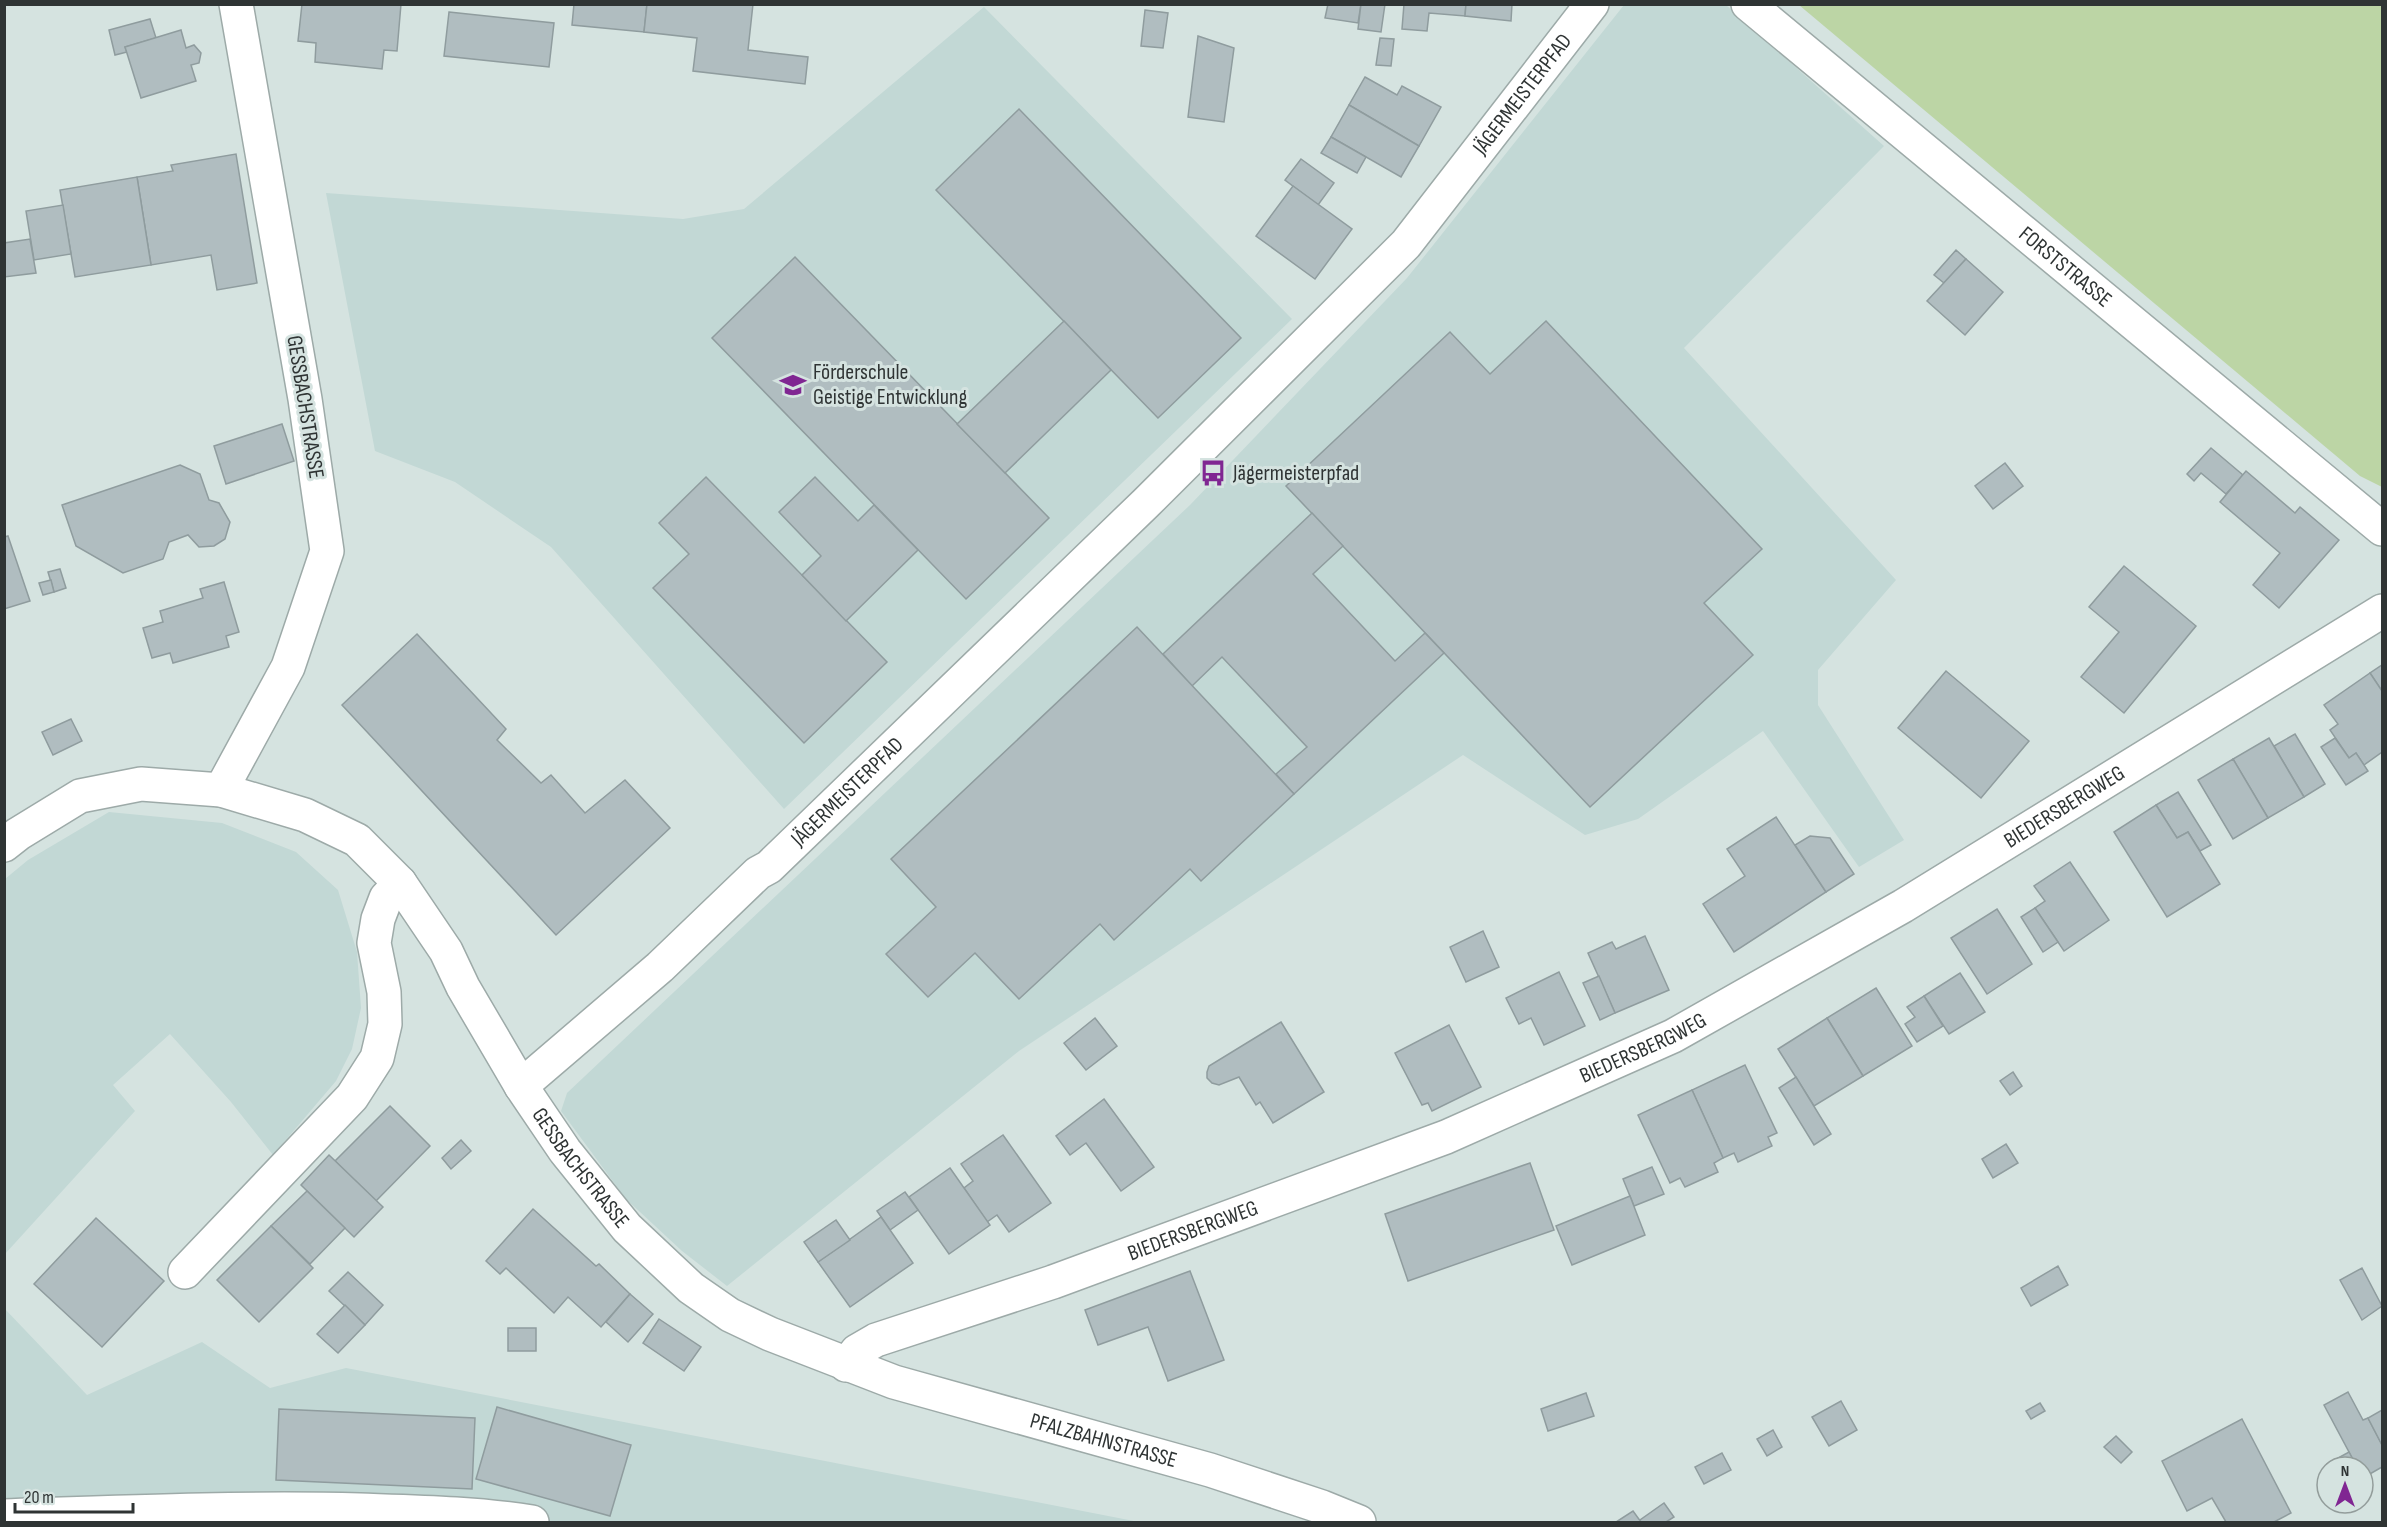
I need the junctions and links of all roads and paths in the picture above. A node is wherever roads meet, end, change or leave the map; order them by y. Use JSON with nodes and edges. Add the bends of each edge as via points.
{"nodes":[{"id":1,"x":236,"y":4,"type":"edge"},
{"id":2,"x":1592,"y":4,"type":"edge"},
{"id":3,"x":1748,"y":4,"type":"edge"},
{"id":4,"x":2382,"y":529,"type":"edge"},
{"id":5,"x":2382,"y":611,"type":"edge"},
{"id":6,"x":221,"y":790,"type":"junction"},
{"id":7,"x":4,"y":845,"type":"edge"},
{"id":8,"x":400,"y":883,"type":"junction"},
{"id":9,"x":521,"y":1086,"type":"junction"},
{"id":10,"x":185,"y":1272,"type":"dead end"},
{"id":11,"x":846,"y":1365,"type":"junction"},
{"id":12,"x":4,"y":1516,"type":"edge"},
{"id":13,"x":532,"y":1522,"type":"edge"},
{"id":14,"x":1359,"y":1522,"type":"edge"}],
"edges":[{"from":1,"to":6,"type":"street","name":"GESSBACHSTRASSE","via":[[305,399],[327,551],[288,667]]},
{"from":2,"to":9,"type":"street","name":"JÄGERMEISTERPFAD","via":[[1406,244],[1146,503],[777,858],[660,967]]},
{"from":3,"to":4,"type":"street","name":"FORSTSTRASSE"},
{"from":5,"to":11,"type":"street","name":"BIEDERSBERGWEG","via":[[1903,906],[1673,1036],[1446,1137],[1053,1282],[876,1340],[857,1351]]},
{"from":6,"to":7,"type":"street","name":"GESSBACHSTRASSE","via":[[141,784],[80,796]]},
{"from":6,"to":8,"type":"street","name":"GESSBACHSTRASSE","via":[[305,815],[357,840]]},
{"from":8,"to":9,"type":"street","name":"GESSBACHSTRASSE","via":[[446,951]]},
{"from":8,"to":10,"type":"street","via":[[386,898],[374,943],[384,992],[385,1024],[377,1058],[352,1097]]},
{"from":9,"to":11,"type":"street","name":"GESSBACHSTRASSE","via":[[565,1151],[627,1228],[691,1288],[770,1334]]},
{"from":11,"to":14,"type":"street","name":"PFALZBAHNSTRASSE","via":[[894,1382],[1210,1470]]},
{"from":12,"to":13,"type":"street","via":[[275,1508],[427,1512]]}]}
